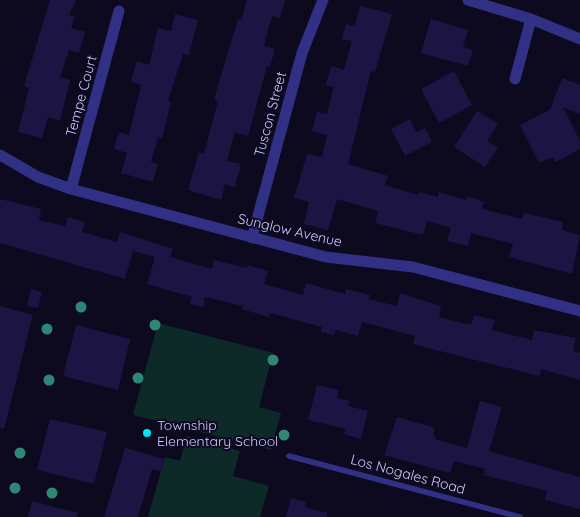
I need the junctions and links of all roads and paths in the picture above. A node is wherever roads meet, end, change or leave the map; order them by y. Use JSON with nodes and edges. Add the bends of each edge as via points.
{"nodes":[{"id":1,"x":323,"y":0,"type":"edge"},
{"id":2,"x":468,"y":0,"type":"edge"},
{"id":3,"x":119,"y":11,"type":"dead end"},
{"id":4,"x":531,"y":19,"type":"junction"},
{"id":5,"x":580,"y":39,"type":"edge"},
{"id":6,"x":515,"y":79,"type":"dead end"},
{"id":7,"x":0,"y":155,"type":"edge"},
{"id":8,"x":71,"y":189,"type":"junction"},
{"id":9,"x":252,"y":238,"type":"junction"},
{"id":10,"x":580,"y":311,"type":"edge"},
{"id":11,"x":289,"y":456,"type":"dead end"},
{"id":12,"x":520,"y":517,"type":"edge"}],
"edges":[{"from":1,"to":9,"type":"street","name":"Tuscon Street","via":[[302,53]]},
{"from":2,"to":4,"type":"street"},
{"from":3,"to":8,"type":"street","name":"Tempe Court"},
{"from":4,"to":5,"type":"street"},
{"from":4,"to":6,"type":"street"},
{"from":7,"to":8,"type":"street","name":"Sunglow Avenue","via":[[38,177]]},
{"from":8,"to":9,"type":"street","name":"Sunglow Avenue"},
{"from":9,"to":10,"type":"street","name":"Sunglow Avenue","via":[[326,256],[413,267]]},
{"from":11,"to":12,"type":"lane","name":"Los Nogales Road"}]}
